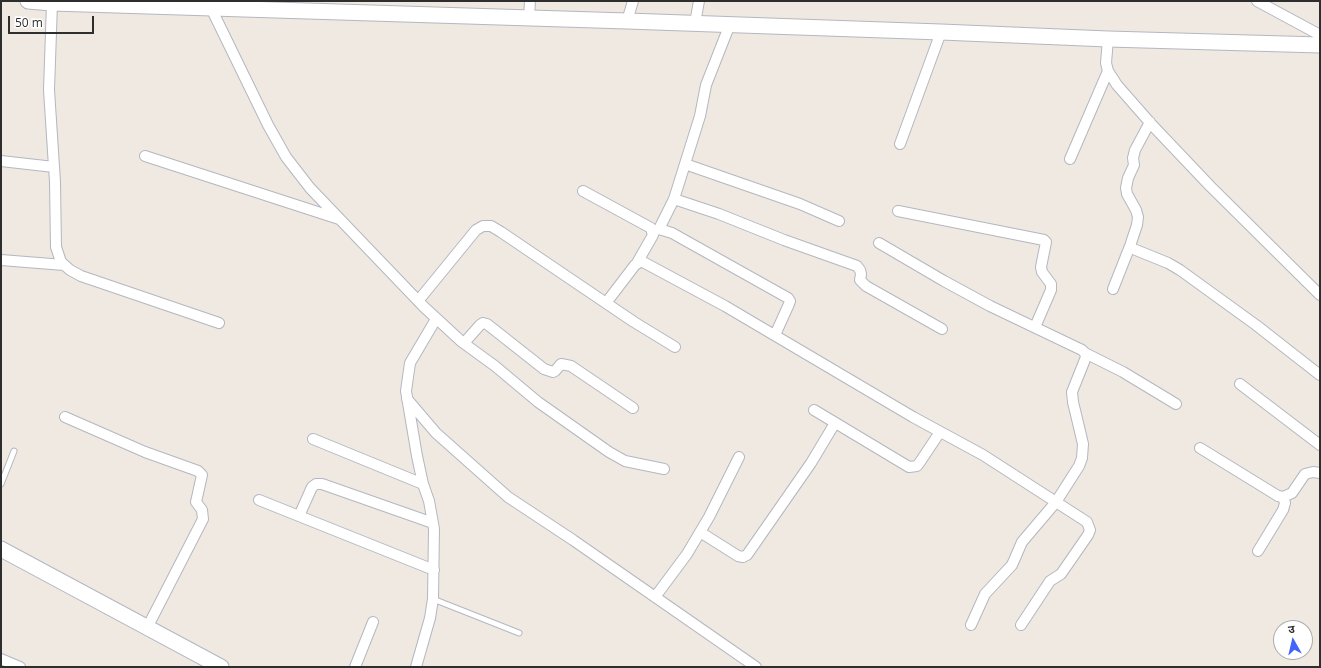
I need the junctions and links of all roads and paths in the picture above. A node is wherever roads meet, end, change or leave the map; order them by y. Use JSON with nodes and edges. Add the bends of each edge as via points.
{"nodes":[{"id":1,"x":28,"y":1,"type":"edge"},
{"id":2,"x":530,"y":1,"type":"edge"},
{"id":3,"x":633,"y":1,"type":"edge"},
{"id":4,"x":699,"y":1,"type":"edge"},
{"id":5,"x":1257,"y":1,"type":"edge"},
{"id":6,"x":52,"y":3,"type":"junction"},
{"id":7,"x":136,"y":3,"type":"edge"},
{"id":8,"x":238,"y":5,"type":"edge"},
{"id":9,"x":211,"y":8,"type":"junction"},
{"id":10,"x":529,"y":17,"type":"junction"},
{"id":11,"x":627,"y":20,"type":"junction"},
{"id":12,"x":695,"y":23,"type":"junction"},
{"id":13,"x":730,"y":24,"type":"junction"},
{"id":14,"x":941,"y":32,"type":"junction"},
{"id":15,"x":1320,"y":35,"type":"edge"},
{"id":16,"x":1108,"y":39,"type":"junction"},
{"id":17,"x":1320,"y":45,"type":"edge"},
{"id":18,"x":1108,"y":71,"type":"junction"},
{"id":19,"x":1150,"y":122,"type":"junction"},
{"id":20,"x":900,"y":144,"type":"dead end"},
{"id":21,"x":145,"y":156,"type":"dead end"},
{"id":22,"x":1070,"y":159,"type":"dead end"},
{"id":23,"x":1,"y":161,"type":"edge"},
{"id":24,"x":685,"y":164,"type":"junction"},
{"id":25,"x":54,"y":167,"type":"junction"},
{"id":26,"x":583,"y":191,"type":"dead end"},
{"id":27,"x":674,"y":199,"type":"junction"},
{"id":28,"x":898,"y":211,"type":"dead end"},
{"id":29,"x":341,"y":219,"type":"junction"},
{"id":30,"x":839,"y":221,"type":"dead end"},
{"id":31,"x":656,"y":230,"type":"junction"},
{"id":32,"x":879,"y":243,"type":"dead end"},
{"id":33,"x":1130,"y":246,"type":"junction"},
{"id":34,"x":1,"y":260,"type":"edge"},
{"id":35,"x":637,"y":263,"type":"junction"},
{"id":36,"x":64,"y":265,"type":"junction"},
{"id":37,"x":1113,"y":289,"type":"dead end"},
{"id":38,"x":1320,"y":295,"type":"edge"},
{"id":39,"x":418,"y":301,"type":"junction"},
{"id":40,"x":606,"y":303,"type":"junction"},
{"id":41,"x":436,"y":319,"type":"junction"},
{"id":42,"x":219,"y":323,"type":"dead end"},
{"id":43,"x":1035,"y":326,"type":"junction"},
{"id":44,"x":942,"y":329,"type":"dead end"},
{"id":45,"x":775,"y":335,"type":"junction"},
{"id":46,"x":464,"y":343,"type":"junction"},
{"id":47,"x":675,"y":347,"type":"dead end"},
{"id":48,"x":1085,"y":353,"type":"junction"},
{"id":49,"x":1320,"y":374,"type":"edge"},
{"id":50,"x":1240,"y":384,"type":"dead end"},
{"id":51,"x":407,"y":399,"type":"junction"},
{"id":52,"x":1176,"y":404,"type":"dead end"},
{"id":53,"x":633,"y":408,"type":"dead end"},
{"id":54,"x":814,"y":410,"type":"dead end"},
{"id":55,"x":65,"y":417,"type":"dead end"},
{"id":56,"x":835,"y":423,"type":"junction"},
{"id":57,"x":940,"y":432,"type":"junction"},
{"id":58,"x":313,"y":439,"type":"dead end"},
{"id":59,"x":1320,"y":445,"type":"edge"},
{"id":60,"x":1200,"y":448,"type":"dead end"},
{"id":61,"x":14,"y":451,"type":"dead end"},
{"id":62,"x":739,"y":457,"type":"dead end"},
{"id":63,"x":664,"y":469,"type":"dead end"},
{"id":64,"x":1320,"y":473,"type":"edge"},
{"id":65,"x":1,"y":484,"type":"edge"},
{"id":66,"x":423,"y":484,"type":"junction"},
{"id":67,"x":1283,"y":497,"type":"junction"},
{"id":68,"x":259,"y":500,"type":"dead end"},
{"id":69,"x":1056,"y":502,"type":"junction"},
{"id":70,"x":299,"y":516,"type":"junction"},
{"id":71,"x":433,"y":523,"type":"junction"},
{"id":72,"x":700,"y":532,"type":"junction"},
{"id":73,"x":1,"y":549,"type":"edge"},
{"id":74,"x":1258,"y":551,"type":"dead end"},
{"id":75,"x":434,"y":570,"type":"junction"},
{"id":76,"x":655,"y":597,"type":"junction"},
{"id":77,"x":433,"y":598,"type":"junction"},
{"id":78,"x":373,"y":622,"type":"dead end"},
{"id":79,"x":971,"y":625,"type":"dead end"},
{"id":80,"x":1020,"y":625,"type":"dead end"},
{"id":81,"x":147,"y":628,"type":"junction"},
{"id":82,"x":519,"y":633,"type":"dead end"},
{"id":83,"x":1,"y":659,"type":"edge"},
{"id":84,"x":20,"y":667,"type":"edge"},
{"id":85,"x":220,"y":667,"type":"edge"},
{"id":86,"x":355,"y":667,"type":"edge"},
{"id":87,"x":416,"y":667,"type":"edge"},
{"id":88,"x":756,"y":667,"type":"edge"}],
"edges":[{"from":1,"to":6,"type":"main road"},
{"from":2,"to":10,"type":"street"},
{"from":3,"to":11,"type":"street"},
{"from":4,"to":12,"type":"street"},
{"from":5,"to":15,"type":"street"},
{"from":6,"to":7,"type":"main road"},
{"from":6,"to":25,"type":"street","via":[[50,90]]},
{"from":7,"to":9,"type":"main road"},
{"from":8,"to":9,"type":"main road"},
{"from":8,"to":10,"type":"main road"},
{"from":9,"to":29,"type":"street","via":[[286,157],[310,188]]},
{"from":10,"to":11,"type":"main road"},
{"from":11,"to":12,"type":"main road"},
{"from":12,"to":13,"type":"main road"},
{"from":13,"to":14,"type":"main road"},
{"from":13,"to":24,"type":"street","via":[[706,84],[700,116]]},
{"from":14,"to":16,"type":"main road"},
{"from":14,"to":20,"type":"street"},
{"from":16,"to":17,"type":"main road"},
{"from":16,"to":18,"type":"street"},
{"from":18,"to":19,"type":"street"},
{"from":18,"to":22,"type":"street"},
{"from":19,"to":33,"type":"street","via":[[1135,150],[1134,165],[1126,188],[1138,218]]},
{"from":19,"to":38,"type":"street","via":[[1210,186]]},
{"from":21,"to":29,"type":"street"},
{"from":23,"to":25,"type":"street"},
{"from":24,"to":27,"type":"street"},
{"from":24,"to":30,"type":"street","via":[[800,204]]},
{"from":25,"to":36,"type":"street","via":[[56,247]]},
{"from":26,"to":31,"type":"street"},
{"from":27,"to":31,"type":"street"},
{"from":27,"to":44,"type":"street","via":[[857,266],[861,274],[860,280],[866,286]]},
{"from":28,"to":43,"type":"street","via":[[1044,240],[1046,242],[1041,268],[1051,284],[1051,290]]},
{"from":29,"to":39,"type":"street"},
{"from":31,"to":35,"type":"street"},
{"from":31,"to":45,"type":"street","via":[[672,233],[788,298],[789,304]]},
{"from":32,"to":43,"type":"street","via":[[990,306]]},
{"from":33,"to":37,"type":"street"},
{"from":33,"to":49,"type":"street","via":[[1180,270]]},
{"from":34,"to":36,"type":"street"},
{"from":35,"to":40,"type":"street"},
{"from":35,"to":45,"type":"street","via":[[644,262],[652,266]]},
{"from":36,"to":42,"type":"street","via":[[81,276]]},
{"from":39,"to":40,"type":"street","via":[[476,230],[490,226]]},
{"from":39,"to":41,"type":"street"},
{"from":40,"to":47,"type":"street"},
{"from":41,"to":46,"type":"street"},
{"from":41,"to":51,"type":"street","via":[[410,363]]},
{"from":43,"to":48,"type":"street"},
{"from":45,"to":57,"type":"street"},
{"from":46,"to":53,"type":"street","via":[[480,324],[487,324],[544,369],[552,372],[561,364],[571,366]]},
{"from":46,"to":63,"type":"street","via":[[538,402],[609,452],[626,461]]},
{"from":48,"to":52,"type":"street","via":[[1123,372]]},
{"from":48,"to":69,"type":"street","via":[[1086,357],[1072,392],[1083,444],[1082,458]]},
{"from":50,"to":59,"type":"street"},
{"from":51,"to":66,"type":"street"},
{"from":51,"to":76,"type":"street","via":[[436,433],[508,497]]},
{"from":54,"to":56,"type":"street"},
{"from":55,"to":81,"type":"street","via":[[198,471],[202,475],[196,502],[204,518]]},
{"from":56,"to":57,"type":"street","via":[[909,467],[920,462]]},
{"from":56,"to":72,"type":"street","via":[[811,464],[747,555],[738,556]]},
{"from":57,"to":69,"type":"street","via":[[983,455]]},
{"from":58,"to":66,"type":"street"},
{"from":60,"to":67,"type":"street"},
{"from":61,"to":65,"type":"lane"},
{"from":62,"to":72,"type":"street"},
{"from":64,"to":67,"type":"street","via":[[1305,474],[1292,493]]},
{"from":66,"to":71,"type":"street"},
{"from":67,"to":74,"type":"street","via":[[1283,510]]},
{"from":68,"to":70,"type":"street"},
{"from":69,"to":79,"type":"street","via":[[1022,542],[1012,564],[985,594]]},
{"from":69,"to":80,"type":"street","via":[[1087,522],[1090,530],[1062,574],[1050,581]]},
{"from":70,"to":71,"type":"street","via":[[312,487],[322,484]]},
{"from":70,"to":75,"type":"street"},
{"from":71,"to":75,"type":"street"},
{"from":72,"to":76,"type":"street"},
{"from":73,"to":81,"type":"main road"},
{"from":75,"to":77,"type":"street"},
{"from":76,"to":88,"type":"street"},
{"from":77,"to":82,"type":"lane"},
{"from":77,"to":87,"type":"street"},
{"from":78,"to":86,"type":"street"},
{"from":81,"to":85,"type":"main road"},
{"from":83,"to":84,"type":"street"}]}
